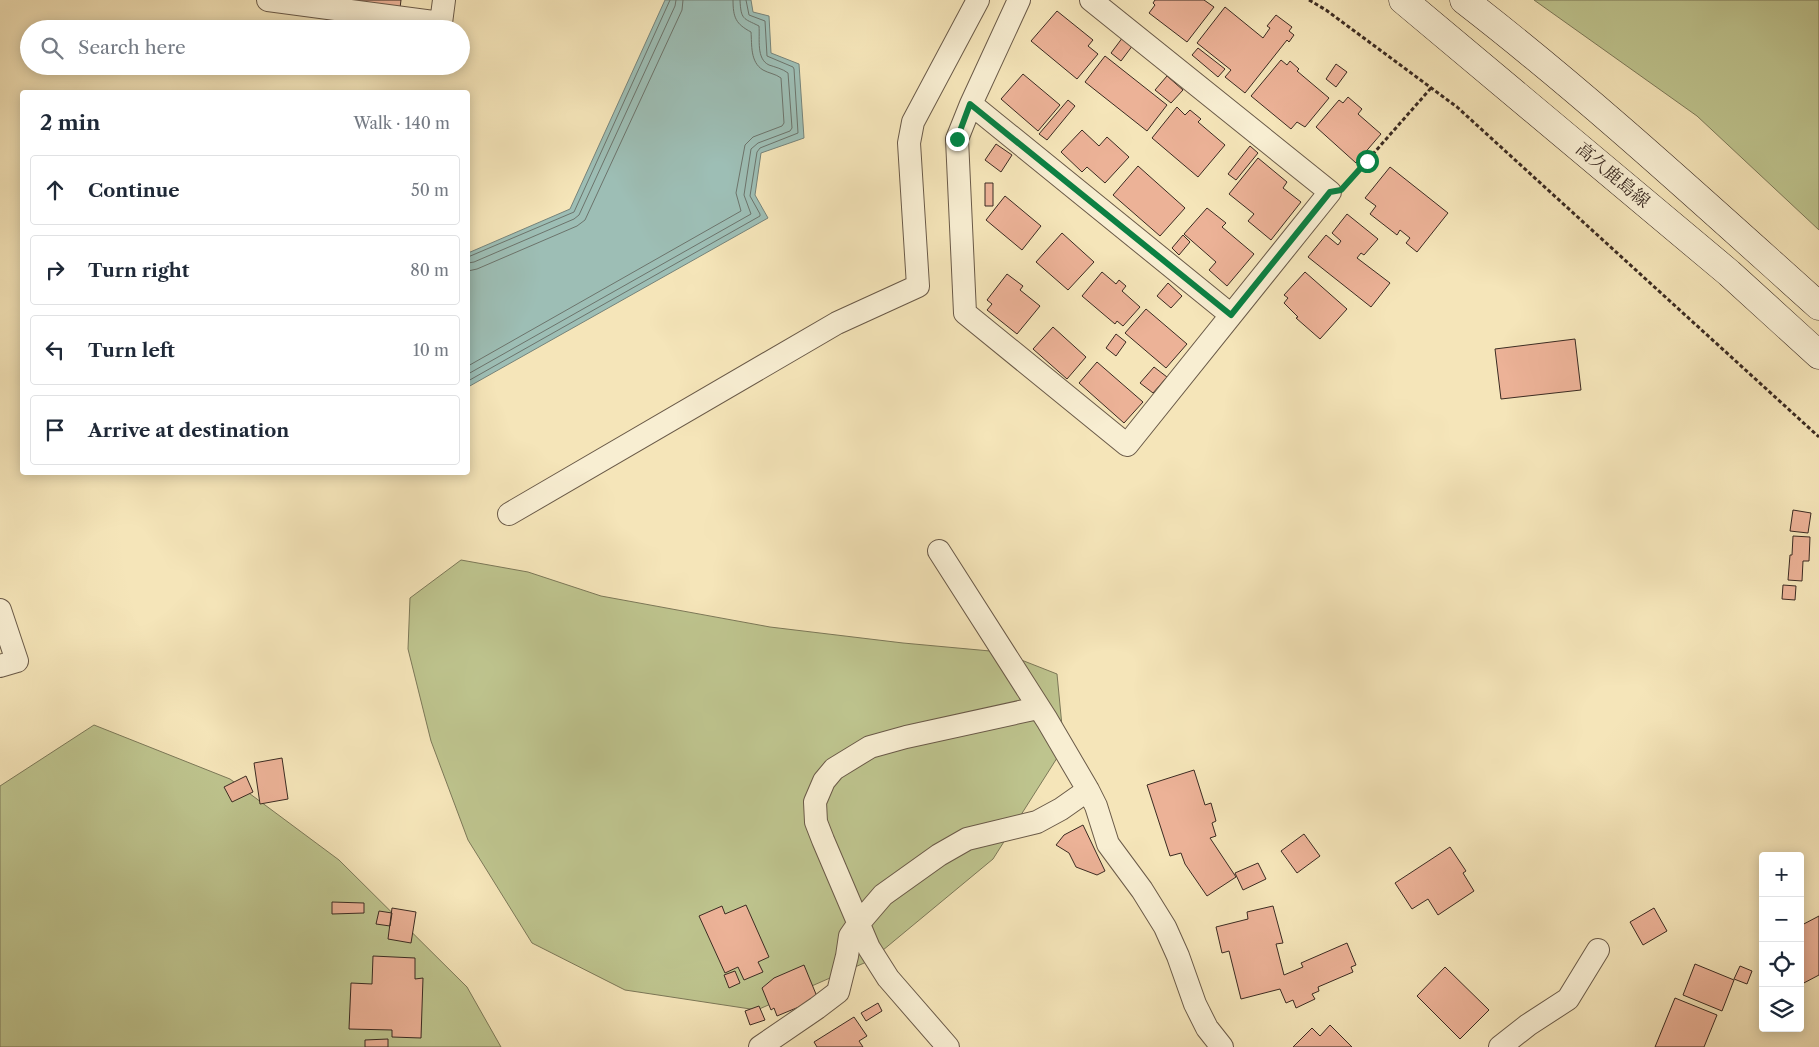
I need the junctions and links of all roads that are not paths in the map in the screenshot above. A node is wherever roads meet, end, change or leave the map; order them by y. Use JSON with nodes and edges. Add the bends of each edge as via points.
{"nodes":[{"id":1,"x":268,"y":0,"type":"edge"},
{"id":2,"x":444,"y":0,"type":"edge"},
{"id":3,"x":978,"y":0,"type":"edge"},
{"id":4,"x":1019,"y":0,"type":"edge"},
{"id":5,"x":1091,"y":0,"type":"edge"},
{"id":6,"x":1403,"y":0,"type":"edge"},
{"id":7,"x":1464,"y":0,"type":"edge"},
{"id":8,"x":412,"y":20,"type":"edge"},
{"id":9,"x":442,"y":20,"type":"edge"},
{"id":10,"x":970,"y":104,"type":"junction"},
{"id":11,"x":1819,"y":306,"type":"edge"},
{"id":12,"x":1231,"y":315,"type":"junction"},
{"id":13,"x":1819,"y":355,"type":"edge"},
{"id":14,"x":509,"y":514,"type":"dead end"},
{"id":15,"x":940,"y":551,"type":"dead end"},
{"id":16,"x":0,"y":610,"type":"edge"},
{"id":17,"x":0,"y":666,"type":"edge"},
{"id":18,"x":1038,"y":708,"type":"junction"},
{"id":19,"x":1088,"y":790,"type":"junction"},
{"id":20,"x":859,"y":923,"type":"junction"},
{"id":21,"x":1598,"y":950,"type":"dead end"},
{"id":22,"x":760,"y":1047,"type":"edge"},
{"id":23,"x":948,"y":1047,"type":"edge"},
{"id":24,"x":1222,"y":1047,"type":"edge"},
{"id":25,"x":1500,"y":1047,"type":"edge"}],
"edges":[{"from":1,"to":8,"type":"street"},
{"from":2,"to":9,"type":"street"},
{"from":3,"to":14,"type":"street","via":[[913,122],[909,143],[918,286],[837,323]]},
{"from":4,"to":10,"type":"street"},
{"from":5,"to":12,"type":"street","via":[[1330,192]]},
{"from":6,"to":13,"type":"main road","name":"高久鹿島線","via":[[1730,273]]},
{"from":7,"to":11,"type":"main road","via":[[1517,41]]},
{"from":10,"to":12,"type":"street"},
{"from":10,"to":12,"type":"street","via":[[957,139],[966,313],[1119,439],[1127,445]]},
{"from":15,"to":18,"type":"street"},
{"from":16,"to":17,"type":"street","via":[[16,661]]},
{"from":18,"to":19,"type":"street"},
{"from":18,"to":20,"type":"street","via":[[870,747],[834,770],[824,782],[816,802],[816,822]]},
{"from":19,"to":20,"type":"street","via":[[1037,822],[967,839],[939,855],[883,895]]},
{"from":19,"to":24,"type":"street","via":[[1108,844],[1165,927],[1195,1004],[1207,1028]]},
{"from":20,"to":22,"type":"street","via":[[850,936],[838,992]]},
{"from":20,"to":23,"type":"street","via":[[869,948],[888,978]]},
{"from":21,"to":25,"type":"street","via":[[1568,1000]]}]}
